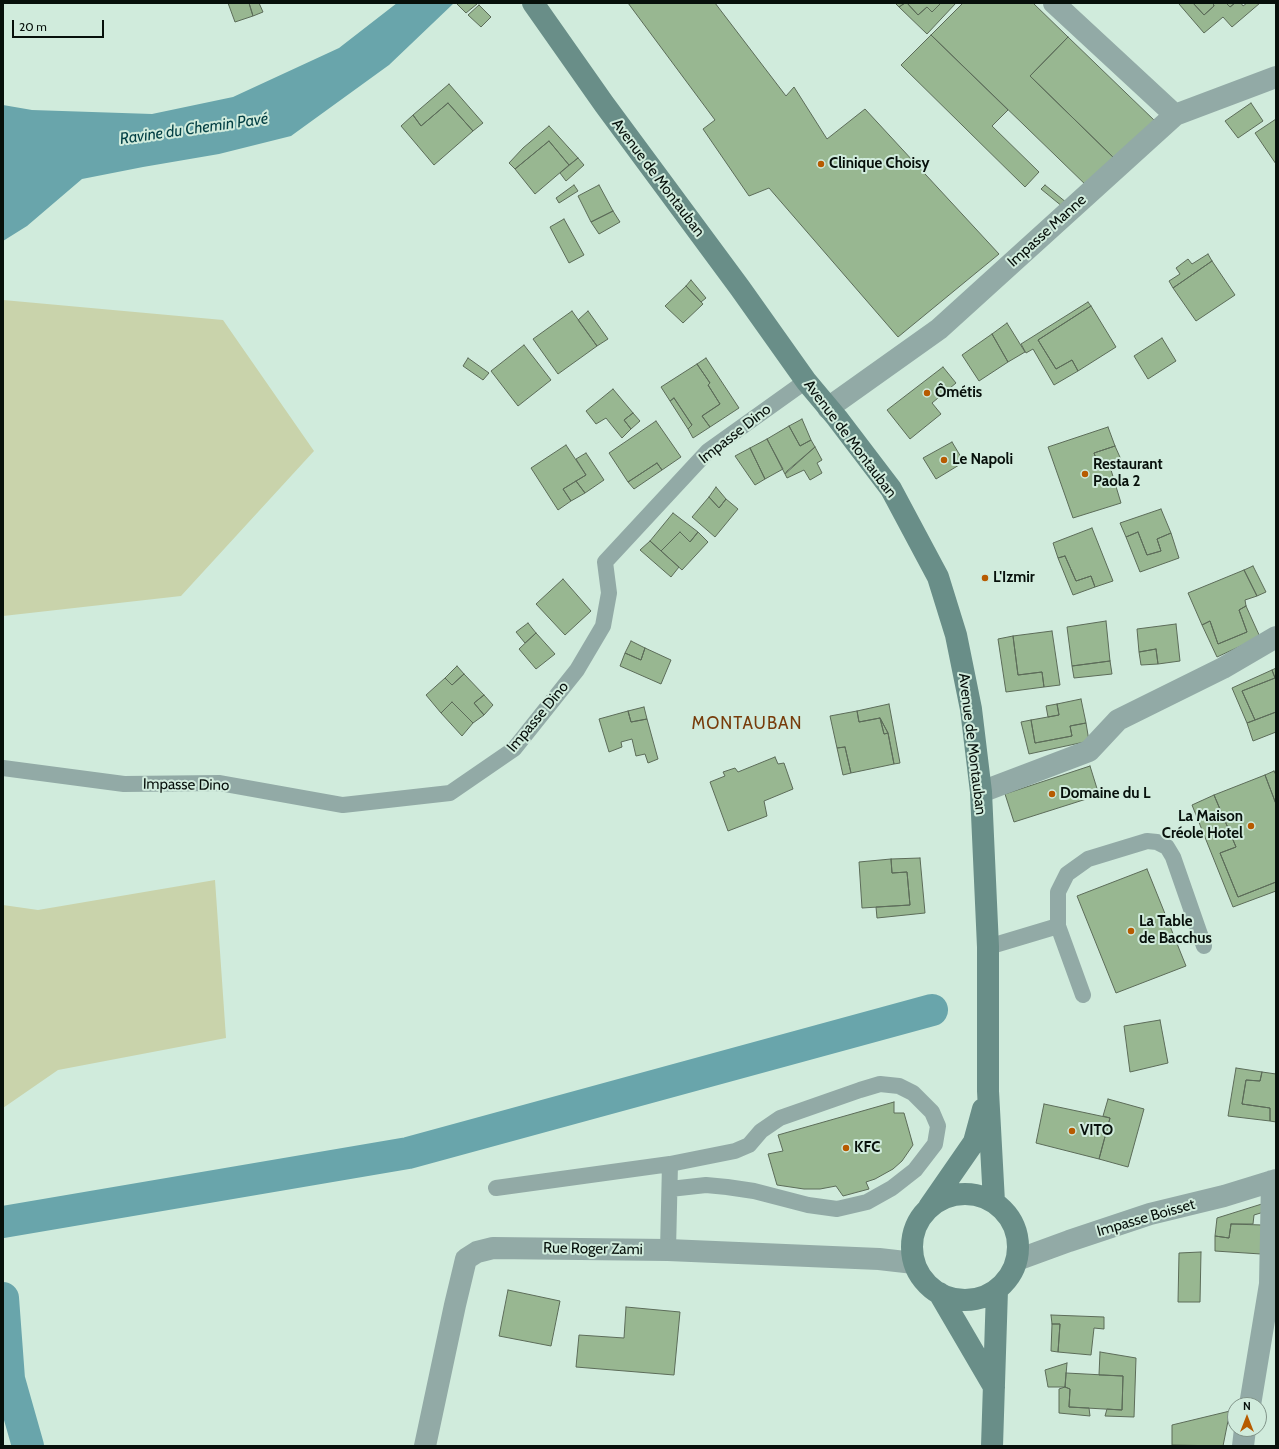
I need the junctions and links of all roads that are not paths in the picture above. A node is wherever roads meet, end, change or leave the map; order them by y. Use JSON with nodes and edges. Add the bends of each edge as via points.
{"nodes":[{"id":1,"x":1054,"y":3,"type":"edge"},
{"id":2,"x":538,"y":11,"type":"edge"},
{"id":3,"x":1276,"y":77,"type":"edge"},
{"id":4,"x":1175,"y":115,"type":"junction"},
{"id":5,"x":806,"y":381,"type":"junction"},
{"id":6,"x":828,"y":408,"type":"junction"},
{"id":7,"x":1276,"y":637,"type":"edge"},
{"id":8,"x":3,"y":768,"type":"edge"},
{"id":9,"x":981,"y":792,"type":"junction"},
{"id":10,"x":1058,"y":926,"type":"junction"},
{"id":11,"x":1204,"y":946,"type":"dead end"},
{"id":12,"x":988,"y":947,"type":"junction"},
{"id":13,"x":1083,"y":995,"type":"dead end"},
{"id":14,"x":988,"y":1090,"type":"junction"},
{"id":15,"x":670,"y":1164,"type":"junction"},
{"id":16,"x":1274,"y":1181,"type":"edge"},
{"id":17,"x":496,"y":1188,"type":"dead end"},
{"id":18,"x":670,"y":1189,"type":"junction"},
{"id":19,"x":994,"y":1202,"type":"junction"},
{"id":20,"x":924,"y":1214,"type":"junction"},
{"id":21,"x":668,"y":1250,"type":"junction"},
{"id":22,"x":1017,"y":1260,"type":"junction"},
{"id":23,"x":914,"y":1263,"type":"junction"},
{"id":24,"x":997,"y":1290,"type":"junction"},
{"id":25,"x":940,"y":1293,"type":"junction"},
{"id":26,"x":994,"y":1388,"type":"junction"},
{"id":27,"x":1251,"y":1397,"type":"edge"},
{"id":28,"x":425,"y":1446,"type":"edge"},
{"id":29,"x":992,"y":1446,"type":"edge"}],
"edges":[{"from":1,"to":4,"type":"street"},
{"from":2,"to":5,"type":"main road","name":"Avenue de Montauban"},
{"from":3,"to":4,"type":"street","name":"Impasse Manne"},
{"from":4,"to":6,"type":"street","name":"Impasse Manne","via":[[939,328]]},
{"from":5,"to":6,"type":"main road","name":"Avenue de Montauban"},
{"from":5,"to":8,"type":"lane","name":"Impasse Dino","via":[[708,451],[605,562],[609,593],[603,626],[577,670],[514,749],[450,793],[343,805],[220,783],[124,784]]},
{"from":6,"to":9,"type":"main road","name":"Avenue de Montauban","via":[[891,489],[938,577],[956,635],[971,709]]},
{"from":7,"to":9,"type":"street","via":[[1223,668],[1118,720],[1090,751]]},
{"from":9,"to":12,"type":"main road","name":"Avenue de Montauban"},
{"from":10,"to":11,"type":"lane","via":[[1058,892],[1067,874],[1088,859],[1147,841],[1157,842],[1167,848],[1173,857]]},
{"from":10,"to":12,"type":"lane"},
{"from":10,"to":13,"type":"lane"},
{"from":12,"to":14,"type":"main road","name":"Avenue de Montauban"},
{"from":14,"to":19,"type":"main road","name":"Avenue de Montauban"},
{"from":14,"to":20,"type":"main road","name":"Avenue de Montauban","via":[[974,1142]]},
{"from":15,"to":17,"type":"lane"},
{"from":15,"to":18,"type":"lane"},
{"from":15,"to":18,"type":"lane","via":[[735,1151],[749,1145],[761,1131],[780,1118],[880,1084],[899,1086],[913,1093],[932,1112],[938,1126],[935,1144],[915,1170],[892,1188],[867,1202],[837,1209],[727,1187],[706,1185]]},
{"from":16,"to":22,"type":"street","name":"Impasse Boisset","via":[[1150,1214]]},
{"from":16,"to":27,"type":"street","via":[[1270,1284]]},
{"from":18,"to":21,"type":"lane"},
{"from":19,"to":20,"type":"main road","name":"Avenue de Montauban","via":[[976,1195],[957,1194],[938,1201]]},
{"from":19,"to":22,"type":"main road","name":"Avenue de Montauban","via":[[1007,1213],[1015,1228],[1019,1244]]},
{"from":20,"to":23,"type":"main road","name":"Avenue de Montauban","via":[[914,1230]]},
{"from":21,"to":23,"type":"street","name":"Rue Roger Zami","via":[[879,1259]]},
{"from":21,"to":28,"type":"street","name":"Rue Roger Zami","via":[[493,1248],[477,1252],[466,1259]]},
{"from":22,"to":24,"type":"main road","name":"Avenue de Montauban","via":[[1010,1277]]},
{"from":23,"to":25,"type":"main road","name":"Avenue de Montauban","via":[[929,1286]]},
{"from":24,"to":25,"type":"main road","name":"Avenue de Montauban","via":[[979,1298],[959,1300]]},
{"from":24,"to":26,"type":"main road"},
{"from":25,"to":26,"type":"main road","name":"Avenue de Montauban"},
{"from":26,"to":29,"type":"main road"}]}
